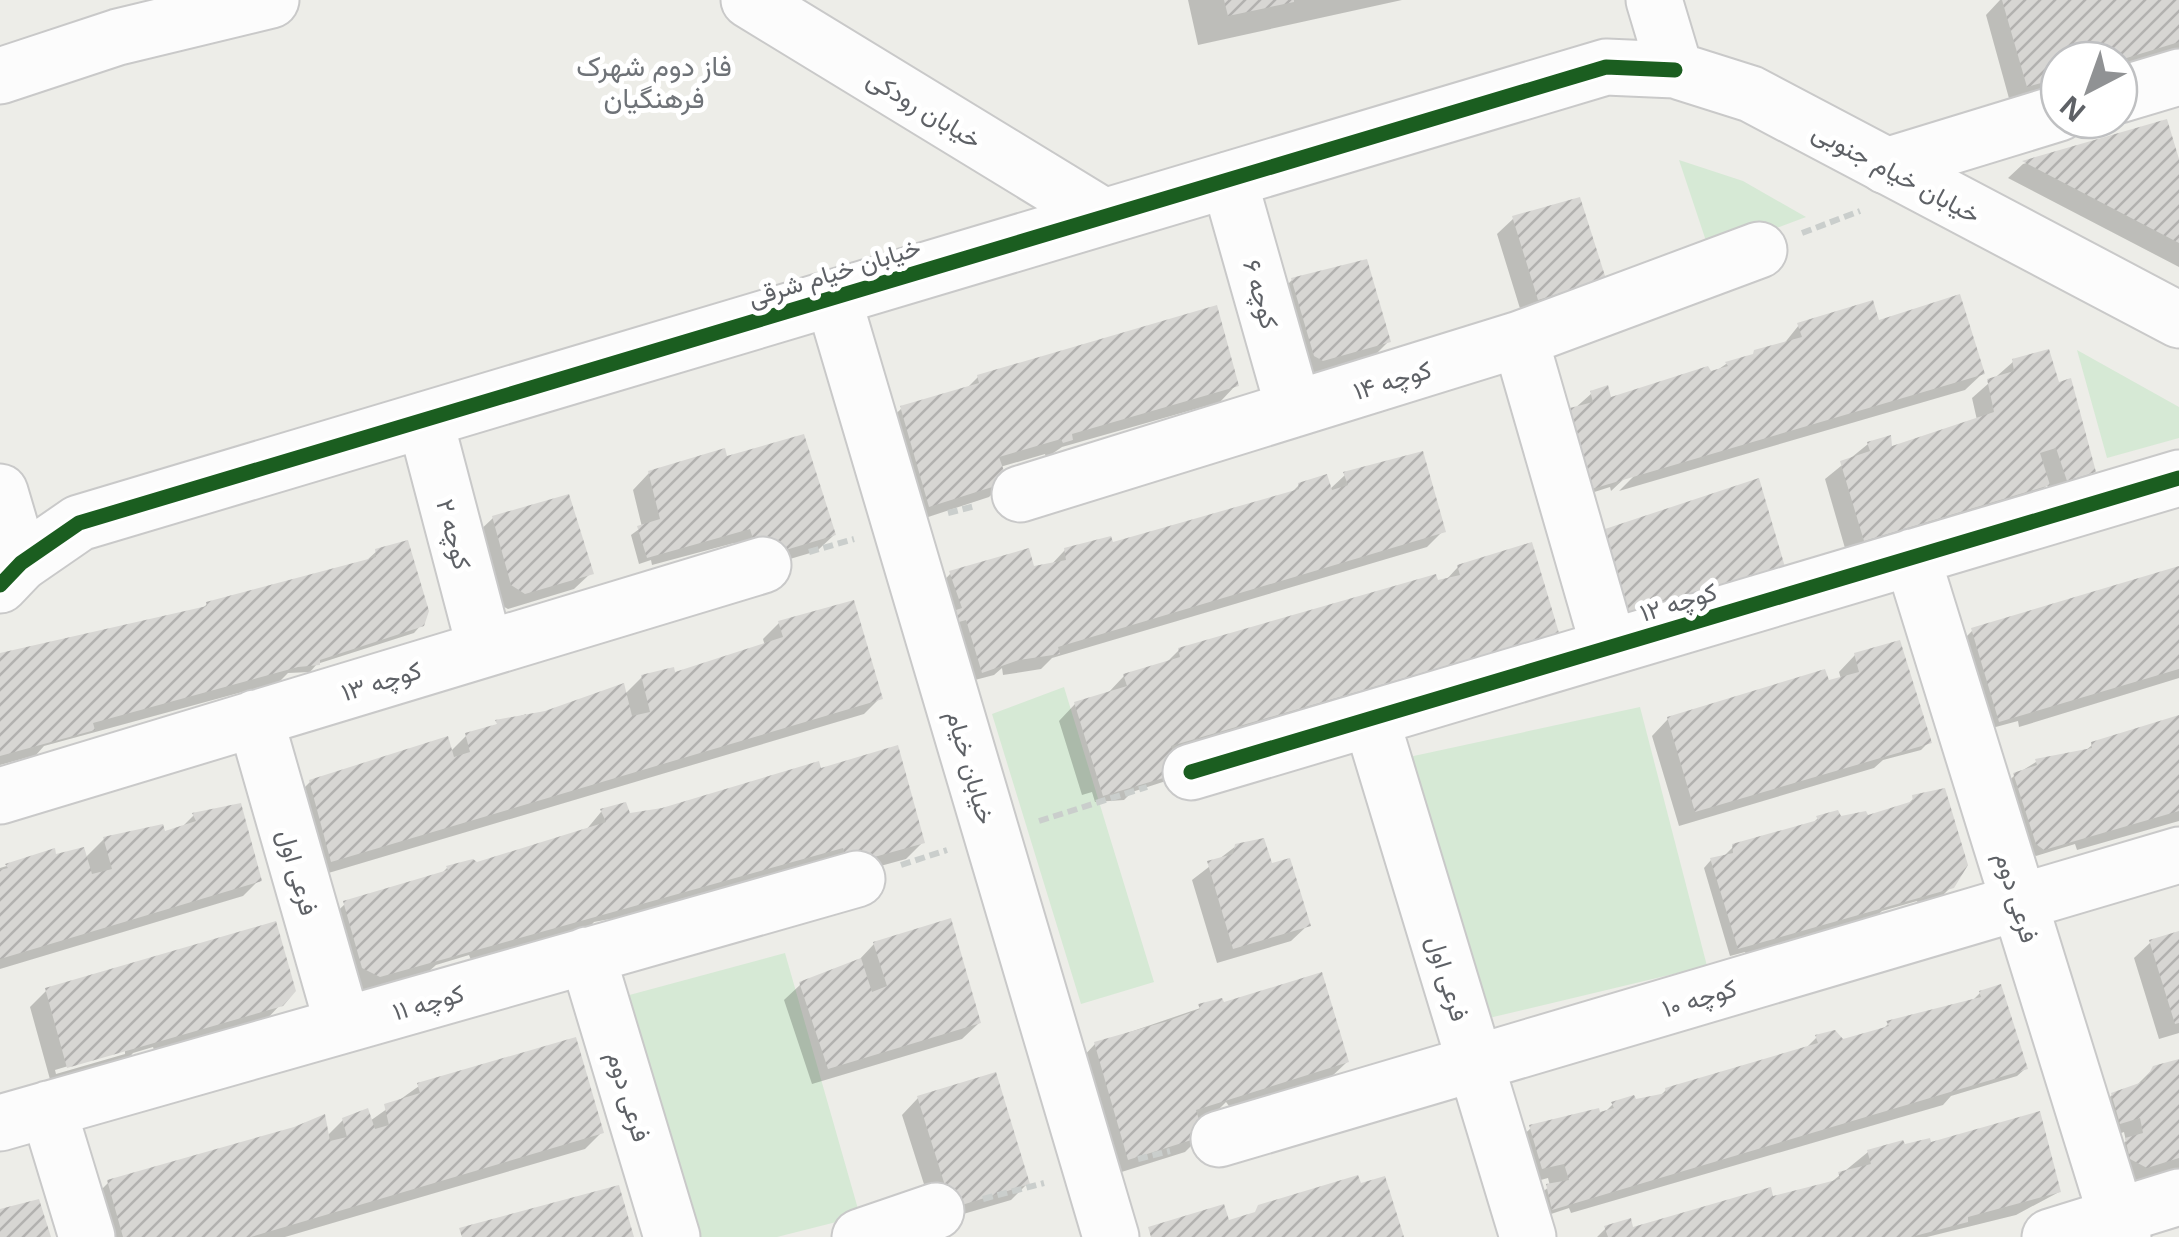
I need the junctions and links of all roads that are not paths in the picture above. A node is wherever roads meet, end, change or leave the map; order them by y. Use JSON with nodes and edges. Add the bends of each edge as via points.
{"nodes":[{"id":1,"x":271,"y":0,"type":"edge"},
{"id":2,"x":749,"y":0,"type":"edge"},
{"id":3,"x":1654,"y":0,"type":"edge"},
{"id":4,"x":128,"y":18,"type":"edge"},
{"id":5,"x":1675,"y":70,"type":"junction"},
{"id":6,"x":0,"y":76,"type":"edge"},
{"id":7,"x":2179,"y":77,"type":"edge"},
{"id":8,"x":2139,"y":89,"type":"edge"},
{"id":9,"x":2039,"y":122,"type":"edge"},
{"id":10,"x":1905,"y":176,"type":"junction"},
{"id":11,"x":1229,"y":180,"type":"junction"},
{"id":12,"x":1101,"y":215,"type":"junction"},
{"id":13,"x":1759,"y":250,"type":"road end"},
{"id":14,"x":832,"y":298,"type":"junction"},
{"id":15,"x":2179,"y":320,"type":"edge"},
{"id":16,"x":1520,"y":339,"type":"junction"},
{"id":17,"x":1294,"y":408,"type":"junction"},
{"id":18,"x":425,"y":420,"type":"junction"},
{"id":19,"x":2179,"y":478,"type":"edge"},
{"id":20,"x":0,"y":492,"type":"edge"},
{"id":21,"x":1020,"y":494,"type":"dead end"},
{"id":22,"x":1912,"y":558,"type":"junction"},
{"id":23,"x":763,"y":565,"type":"dead end"},
{"id":24,"x":11,"y":574,"type":"edge"},
{"id":25,"x":485,"y":648,"type":"junction"},
{"id":26,"x":1609,"y":648,"type":"junction"},
{"id":27,"x":255,"y":718,"type":"junction"},
{"id":28,"x":1370,"y":719,"type":"junction"},
{"id":29,"x":1191,"y":772,"type":"dead end"},
{"id":30,"x":0,"y":796,"type":"edge"},
{"id":31,"x":2179,"y":854,"type":"edge"},
{"id":32,"x":857,"y":879,"type":"dead end"},
{"id":33,"x":2019,"y":902,"type":"junction"},
{"id":34,"x":587,"y":956,"type":"junction"},
{"id":35,"x":343,"y":1025,"type":"junction"},
{"id":36,"x":1475,"y":1064,"type":"junction"},
{"id":37,"x":24,"y":1116,"type":"edge"},
{"id":38,"x":1220,"y":1139,"type":"dead end"},
{"id":39,"x":2179,"y":1197,"type":"edge"},
{"id":40,"x":936,"y":1211,"type":"dead end"},
{"id":41,"x":2120,"y":1227,"type":"edge"},
{"id":42,"x":87,"y":1237,"type":"edge"},
{"id":43,"x":672,"y":1237,"type":"edge"},
{"id":44,"x":860,"y":1237,"type":"edge"},
{"id":45,"x":1111,"y":1237,"type":"edge"},
{"id":46,"x":1528,"y":1237,"type":"edge"},
{"id":47,"x":2050,"y":1237,"type":"edge"}],
"edges":[{"from":1,"to":4,"type":"street"},
{"from":2,"to":12,"type":"street","name":"خیابان رودکی"},
{"from":3,"to":5,"type":"street"},
{"from":4,"to":6,"type":"street"},
{"from":5,"to":10,"type":"street","name":"خیابان خیام جنوبی","via":[[1751,94]]},
{"from":5,"to":11,"type":"street","name":"خیابان خیام شرقی","via":[[1606,67]]},
{"from":7,"to":8,"type":"street"},
{"from":9,"to":10,"type":"street"},
{"from":10,"to":15,"type":"street","name":"خیابان خیام جنوبی"},
{"from":11,"to":12,"type":"street","name":"خیابان خیام شرقی"},
{"from":11,"to":17,"type":"street","name":"کوچه ۶"},
{"from":12,"to":14,"type":"street","name":"خیابان خیام شرقی"},
{"from":13,"to":16,"type":"street","name":"کوچه ۱۴"},
{"from":14,"to":18,"type":"street","name":"خیابان خیام شرقی"},
{"from":14,"to":45,"type":"street","name":"خیابان خیام"},
{"from":16,"to":17,"type":"street","name":"کوچه ۱۴"},
{"from":16,"to":26,"type":"street"},
{"from":17,"to":21,"type":"street","name":"کوچه ۱۴"},
{"from":18,"to":24,"type":"street","name":"خیابان خیام شرقی","via":[[79,523]]},
{"from":18,"to":25,"type":"street","name":"کوچه ۲"},
{"from":19,"to":22,"type":"street","name":"کوچه ۱۲"},
{"from":20,"to":24,"type":"street"},
{"from":22,"to":26,"type":"street","name":"کوچه ۱۲"},
{"from":22,"to":33,"type":"street","name":"فرعی دوم"},
{"from":23,"to":25,"type":"street","name":"کوچه ۱۳"},
{"from":25,"to":27,"type":"street","name":"کوچه ۱۳"},
{"from":26,"to":28,"type":"street","name":"کوچه ۱۲"},
{"from":27,"to":30,"type":"street","name":"کوچه ۱۳"},
{"from":27,"to":35,"type":"street","name":"فرعی اول"},
{"from":28,"to":29,"type":"street","name":"کوچه ۱۲"},
{"from":28,"to":36,"type":"street","name":"فرعی اول"},
{"from":31,"to":33,"type":"street","name":"کوچه ۱۰"},
{"from":32,"to":34,"type":"street","name":"کوچه ۱۱"},
{"from":33,"to":36,"type":"street","name":"کوچه ۱۰"},
{"from":33,"to":41,"type":"street","name":"فرعی دوم"},
{"from":34,"to":35,"type":"street","name":"کوچه ۱۱"},
{"from":34,"to":43,"type":"street","name":"فرعی دوم"},
{"from":35,"to":37,"type":"street","name":"کوچه ۱۱"},
{"from":36,"to":38,"type":"street","name":"کوچه ۱۰"},
{"from":36,"to":46,"type":"street","name":"فرعی اول"},
{"from":37,"to":42,"type":"street"},
{"from":39,"to":41,"type":"street"},
{"from":40,"to":44,"type":"street"},
{"from":41,"to":47,"type":"street"}]}
